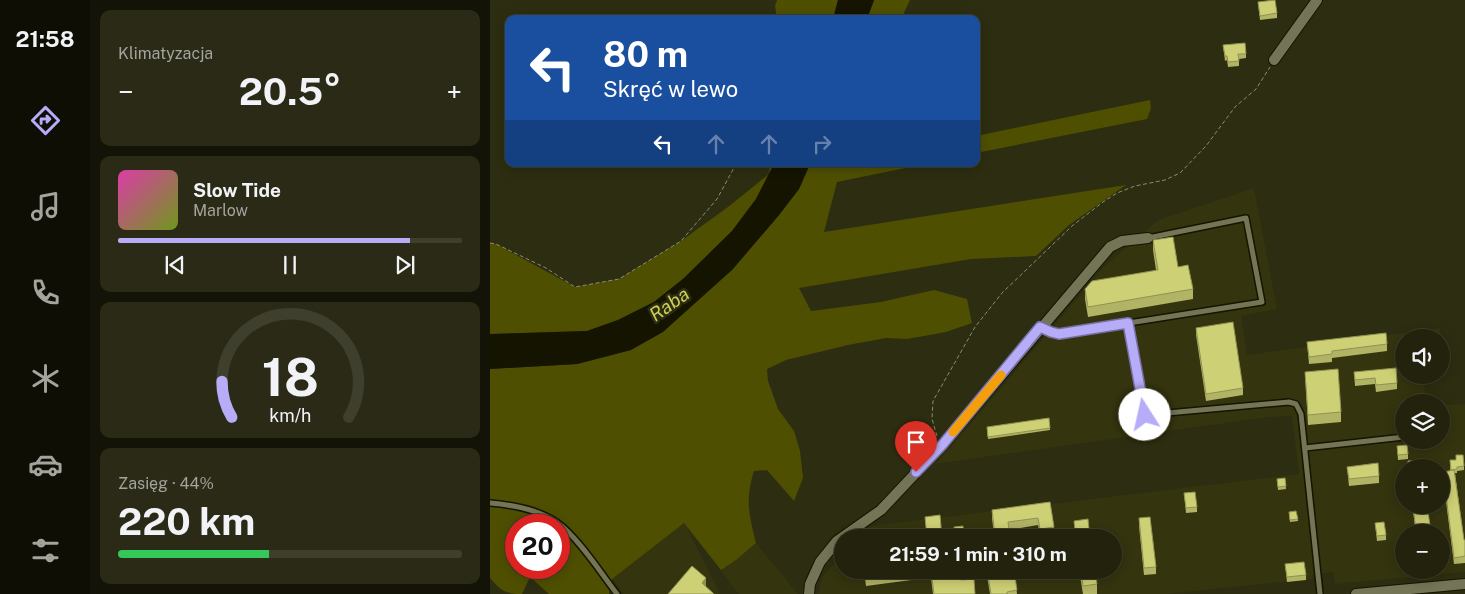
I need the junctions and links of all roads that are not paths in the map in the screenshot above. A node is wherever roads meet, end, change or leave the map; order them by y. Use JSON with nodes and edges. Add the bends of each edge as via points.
{"nodes":[{"id":1,"x":1317,"y":0,"type":"edge"},
{"id":2,"x":1274,"y":60,"type":"road end"},
{"id":3,"x":1148,"y":238,"type":"joint"},
{"id":4,"x":1128,"y":323,"type":"junction"},
{"id":5,"x":1040,"y":327,"type":"junction"},
{"id":6,"x":1395,"y":438,"type":"edge"},
{"id":7,"x":1305,"y":448,"type":"junction"},
{"id":8,"x":490,"y":503,"type":"edge"},
{"id":9,"x":1465,"y":584,"type":"edge"},
{"id":10,"x":1424,"y":591,"type":"edge"},
{"id":11,"x":617,"y":594,"type":"edge"},
{"id":12,"x":809,"y":594,"type":"edge"},
{"id":13,"x":1320,"y":594,"type":"edge"},
{"id":14,"x":1356,"y":594,"type":"edge"}],
"edges":[{"from":1,"to":2,"type":"street"},
{"from":3,"to":4,"type":"lane","via":[[1246,218],[1262,302]]},
{"from":3,"to":5,"type":"street","via":[[1110,247]]},
{"from":4,"to":5,"type":"lane","via":[[1059,334]]},
{"from":4,"to":7,"type":"lane","via":[[1145,415],[1289,402],[1296,404],[1301,414]]},
{"from":5,"to":12,"type":"street","via":[[943,444],[881,510],[837,541],[820,562]]},
{"from":6,"to":7,"type":"lane"},
{"from":7,"to":13,"type":"lane"},
{"from":8,"to":11,"type":"lane","via":[[539,513],[562,526]]},
{"from":9,"to":10,"type":"street"},
{"from":10,"to":14,"type":"street"}]}
